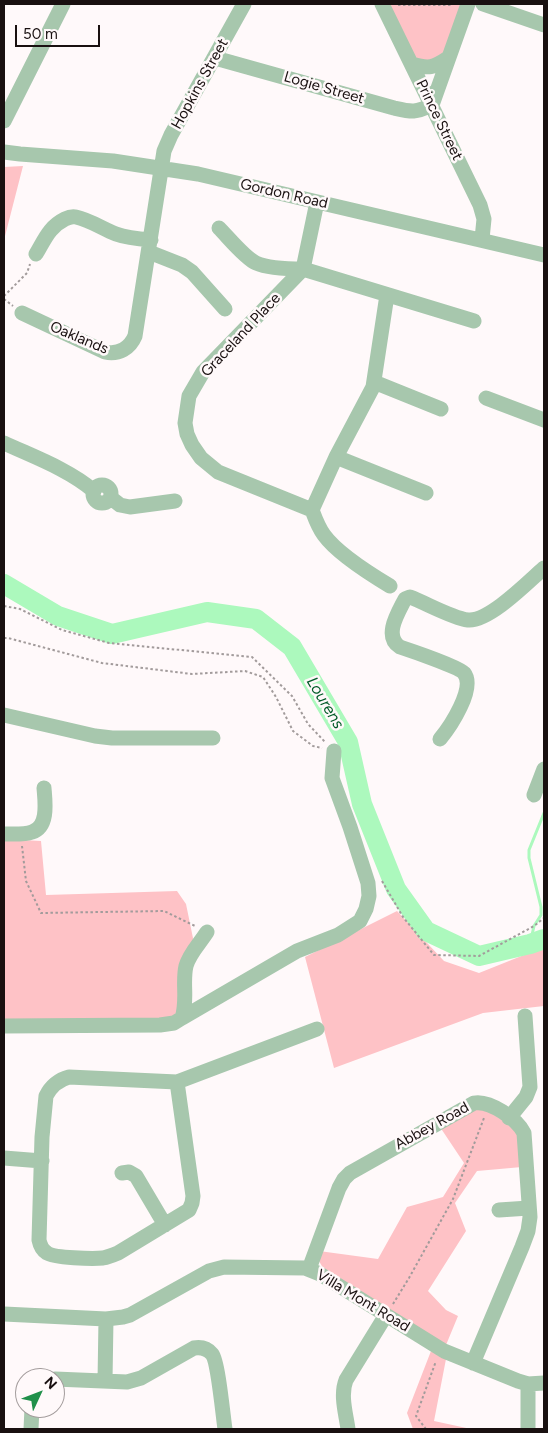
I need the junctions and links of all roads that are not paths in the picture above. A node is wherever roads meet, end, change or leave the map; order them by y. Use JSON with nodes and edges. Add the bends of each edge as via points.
{"nodes":[{"id":1,"x":63,"y":4,"type":"edge"},
{"id":2,"x":244,"y":4,"type":"edge"},
{"id":3,"x":464,"y":4,"type":"edge"},
{"id":4,"x":483,"y":4,"type":"edge"},
{"id":5,"x":382,"y":5,"type":"edge"},
{"id":6,"x":544,"y":25,"type":"edge"},
{"id":7,"x":215,"y":58,"type":"junction"},
{"id":8,"x":448,"y":58,"type":"junction"},
{"id":9,"x":412,"y":64,"type":"junction"},
{"id":10,"x":432,"y":105,"type":"junction"},
{"id":11,"x":4,"y":121,"type":"edge"},
{"id":12,"x":4,"y":152,"type":"edge"},
{"id":13,"x":20,"y":154,"type":"junction"},
{"id":14,"x":4,"y":157,"type":"edge"},
{"id":15,"x":161,"y":167,"type":"junction"},
{"id":16,"x":317,"y":202,"type":"junction"},
{"id":17,"x":219,"y":228,"type":"dead end"},
{"id":18,"x":482,"y":239,"type":"junction"},
{"id":19,"x":150,"y":246,"type":"junction"},
{"id":20,"x":36,"y":254,"type":"road end"},
{"id":21,"x":544,"y":255,"type":"edge"},
{"id":22,"x":303,"y":269,"type":"junction"},
{"id":23,"x":387,"y":295,"type":"junction"},
{"id":24,"x":225,"y":309,"type":"dead end"},
{"id":25,"x":22,"y":313,"type":"dead end"},
{"id":26,"x":474,"y":321,"type":"dead end"},
{"id":27,"x":374,"y":382,"type":"junction"},
{"id":28,"x":486,"y":398,"type":"dead end"},
{"id":29,"x":441,"y":409,"type":"dead end"},
{"id":30,"x":544,"y":420,"type":"edge"},
{"id":31,"x":4,"y":443,"type":"edge"},
{"id":32,"x":336,"y":457,"type":"junction"},
{"id":33,"x":426,"y":493,"type":"dead end"},
{"id":34,"x":175,"y":501,"type":"dead end"},
{"id":35,"x":312,"y":510,"type":"junction"},
{"id":36,"x":544,"y":568,"type":"edge"},
{"id":37,"x":390,"y":586,"type":"dead end"},
{"id":38,"x":4,"y":715,"type":"edge"},
{"id":39,"x":213,"y":738,"type":"dead end"},
{"id":40,"x":440,"y":738,"type":"dead end"},
{"id":41,"x":334,"y":751,"type":"road end"},
{"id":42,"x":544,"y":769,"type":"edge"},
{"id":43,"x":44,"y":788,"type":"dead end"},
{"id":44,"x":534,"y":795,"type":"dead end"},
{"id":45,"x":4,"y":834,"type":"edge"},
{"id":46,"x":207,"y":932,"type":"road end"},
{"id":47,"x":525,"y":1016,"type":"dead end"},
{"id":48,"x":182,"y":1018,"type":"junction"},
{"id":49,"x":4,"y":1026,"type":"edge"},
{"id":50,"x":317,"y":1029,"type":"dead end"},
{"id":51,"x":177,"y":1082,"type":"junction"},
{"id":52,"x":509,"y":1118,"type":"junction"},
{"id":53,"x":4,"y":1158,"type":"edge"},
{"id":54,"x":42,"y":1161,"type":"junction"},
{"id":55,"x":122,"y":1173,"type":"dead end"},
{"id":56,"x":529,"y":1208,"type":"junction"},
{"id":57,"x":499,"y":1210,"type":"dead end"},
{"id":58,"x":165,"y":1225,"type":"junction"},
{"id":59,"x":309,"y":1269,"type":"junction"},
{"id":60,"x":4,"y":1314,"type":"edge"},
{"id":61,"x":386,"y":1315,"type":"junction"},
{"id":62,"x":106,"y":1319,"type":"junction"},
{"id":63,"x":473,"y":1363,"type":"junction"},
{"id":64,"x":65,"y":1379,"type":"edge"},
{"id":65,"x":105,"y":1381,"type":"junction"},
{"id":66,"x":528,"y":1384,"type":"junction"},
{"id":67,"x":544,"y":1384,"type":"edge"},
{"id":68,"x":224,"y":1429,"type":"edge"},
{"id":69,"x":348,"y":1429,"type":"edge"},
{"id":70,"x":528,"y":1429,"type":"edge"}],
"edges":[{"from":1,"to":11,"type":"street"},
{"from":2,"to":7,"type":"street","name":"Hopkins Street"},
{"from":3,"to":8,"type":"street"},
{"from":4,"to":6,"type":"street"},
{"from":5,"to":9,"type":"street","name":"Prince Street"},
{"from":7,"to":10,"type":"street","name":"Logie Street","via":[[411,112]]},
{"from":7,"to":15,"type":"street","name":"Hopkins Street","via":[[167,142]]},
{"from":8,"to":9,"type":"street","via":[[429,68]]},
{"from":8,"to":10,"type":"street"},
{"from":9,"to":10,"type":"street","name":"Prince Street"},
{"from":10,"to":18,"type":"street","name":"Prince Street","via":[[480,205],[484,219]]},
{"from":12,"to":13,"type":"street","name":"Gordon Road"},
{"from":13,"to":14,"type":"street","name":"Gordon Road"},
{"from":13,"to":15,"type":"street","name":"Gordon Road"},
{"from":15,"to":16,"type":"street","name":"Gordon Road"},
{"from":15,"to":19,"type":"street","name":"Oaklands"},
{"from":16,"to":18,"type":"street","name":"Gordon Road"},
{"from":16,"to":22,"type":"street"},
{"from":17,"to":22,"type":"street","via":[[256,263]]},
{"from":18,"to":21,"type":"street","name":"Gordon Road"},
{"from":19,"to":20,"type":"street","via":[[73,216],[54,226]]},
{"from":19,"to":24,"type":"street","via":[[192,272]]},
{"from":19,"to":25,"type":"street","name":"Oaklands","via":[[135,336],[122,351],[105,352]]},
{"from":22,"to":23,"type":"street"},
{"from":22,"to":35,"type":"street","name":"Graceland Place","via":[[203,372],[189,396],[185,423],[192,445],[201,458],[218,472]]},
{"from":23,"to":26,"type":"street"},
{"from":23,"to":27,"type":"street"},
{"from":27,"to":29,"type":"street"},
{"from":27,"to":32,"type":"street"},
{"from":28,"to":30,"type":"street"},
{"from":31,"to":34,"type":"street","via":[[72,476],[94,491],[97,486],[105,485],[111,491],[111,498],[120,505],[130,507]]},
{"from":32,"to":33,"type":"street"},
{"from":32,"to":35,"type":"street"},
{"from":35,"to":37,"type":"street","via":[[329,541]]},
{"from":36,"to":40,"type":"street","via":[[492,613],[475,620],[459,618],[413,598],[408,597],[404,601],[393,628],[395,643],[460,670],[467,678],[458,712]]},
{"from":38,"to":39,"type":"street","via":[[95,736]]},
{"from":41,"to":48,"type":"street","via":[[332,778],[368,883],[369,896],[360,921],[338,935],[297,951]]},
{"from":42,"to":44,"type":"street"},
{"from":43,"to":45,"type":"street","via":[[45,812],[36,831]]},
{"from":46,"to":48,"type":"street","via":[[187,964],[186,1003]]},
{"from":47,"to":52,"type":"street","via":[[530,1087]]},
{"from":48,"to":49,"type":"street","via":[[160,1025]]},
{"from":50,"to":51,"type":"street"},
{"from":51,"to":54,"type":"street","via":[[70,1077],[60,1080],[48,1091],[44,1102]]},
{"from":51,"to":58,"type":"street","via":[[193,1200],[186,1212]]},
{"from":52,"to":56,"type":"street","name":"Abbey Road","via":[[524,1133]]},
{"from":52,"to":59,"type":"street","name":"Abbey Road","via":[[489,1104],[478,1102],[350,1173],[338,1188]]},
{"from":53,"to":54,"type":"street"},
{"from":54,"to":58,"type":"street","via":[[39,1240],[47,1253],[94,1258],[110,1256]]},
{"from":55,"to":58,"type":"street","via":[[136,1176]]},
{"from":56,"to":57,"type":"street"},
{"from":56,"to":63,"type":"street","name":"Abbey Road","via":[[529,1224],[522,1247]]},
{"from":59,"to":61,"type":"street","name":"Villa Mont Road"},
{"from":59,"to":62,"type":"street","name":"Villa Mont Road","via":[[224,1267],[209,1271],[130,1315]]},
{"from":60,"to":62,"type":"street","name":"Villa Mont Road"},
{"from":61,"to":63,"type":"street","name":"Villa Mont Road","via":[[441,1349]]},
{"from":61,"to":69,"type":"street","via":[[344,1386]]},
{"from":62,"to":65,"type":"street"},
{"from":63,"to":66,"type":"street","name":"Villa Mont Road"},
{"from":64,"to":65,"type":"street"},
{"from":65,"to":68,"type":"street","via":[[138,1380],[189,1350],[202,1348],[214,1357]]},
{"from":66,"to":67,"type":"street","name":"Villa Mont Road"},
{"from":66,"to":70,"type":"street"}]}
